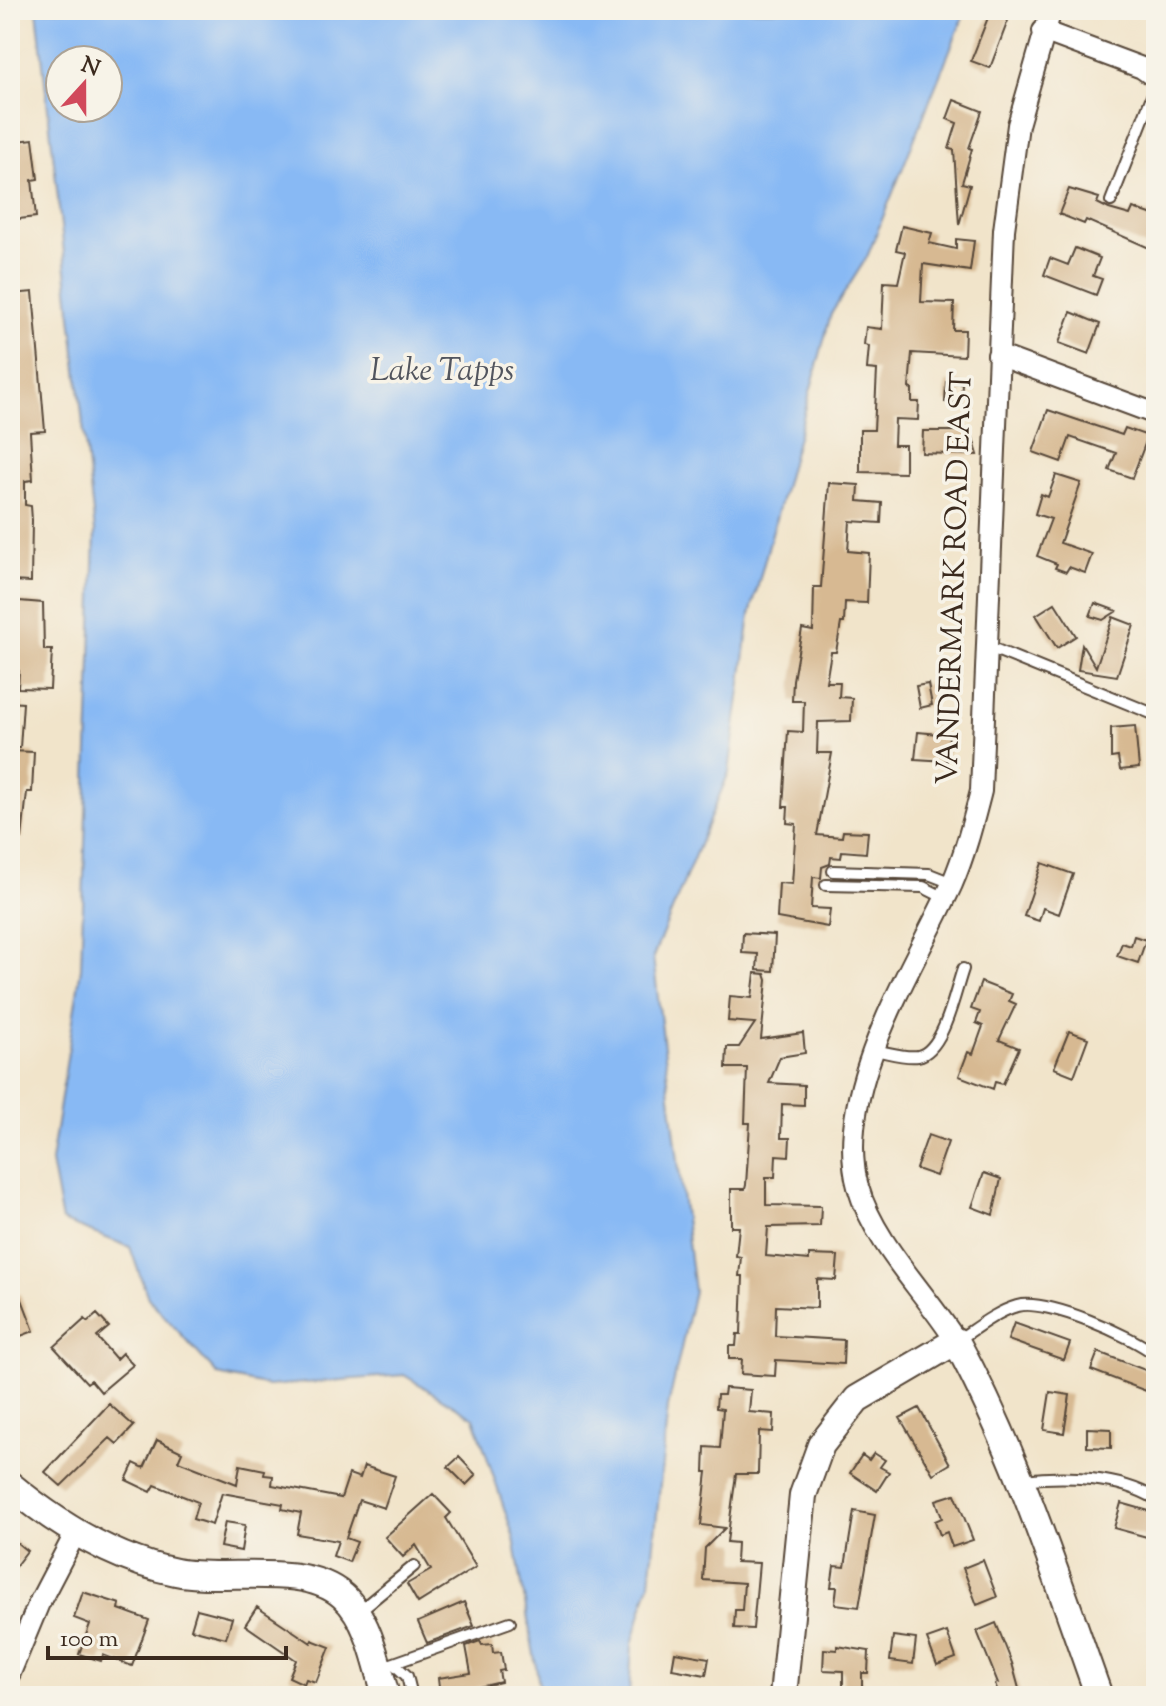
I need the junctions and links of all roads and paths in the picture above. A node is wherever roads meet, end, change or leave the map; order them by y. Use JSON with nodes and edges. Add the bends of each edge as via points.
{"nodes":[{"id":1,"x":1051,"y":10,"type":"edge"},
{"id":2,"x":1043,"y":31,"type":"junction"},
{"id":3,"x":1156,"y":78,"type":"edge"},
{"id":4,"x":1156,"y":86,"type":"edge"},
{"id":5,"x":1111,"y":201,"type":"dead end"},
{"id":6,"x":998,"y":355,"type":"junction"},
{"id":7,"x":1156,"y":414,"type":"edge"},
{"id":8,"x":989,"y":647,"type":"junction"},
{"id":9,"x":1156,"y":715,"type":"edge"},
{"id":10,"x":833,"y":871,"type":"dead end"},
{"id":11,"x":826,"y":885,"type":"dead end"},
{"id":12,"x":949,"y":890,"type":"junction"},
{"id":13,"x":963,"y":969,"type":"dead end"},
{"id":14,"x":874,"y":1050,"type":"junction"},
{"id":15,"x":956,"y":1341,"type":"junction"},
{"id":16,"x":1156,"y":1355,"type":"edge"},
{"id":17,"x":1020,"y":1481,"type":"junction"},
{"id":18,"x":10,"y":1485,"type":"edge"},
{"id":19,"x":1156,"y":1499,"type":"edge"},
{"id":20,"x":76,"y":1532,"type":"junction"},
{"id":21,"x":414,"y":1566,"type":"dead end"},
{"id":22,"x":356,"y":1613,"type":"junction"},
{"id":23,"x":510,"y":1622,"type":"dead end"},
{"id":24,"x":386,"y":1667,"type":"junction"},
{"id":25,"x":10,"y":1673,"type":"edge"},
{"id":26,"x":386,"y":1696,"type":"edge"},
{"id":27,"x":412,"y":1696,"type":"edge"},
{"id":28,"x":783,"y":1696,"type":"edge"},
{"id":29,"x":1099,"y":1696,"type":"edge"}],
"edges":[{"from":1,"to":2,"type":"street","name":"VANDERMARK ROAD EAST"},
{"from":2,"to":3,"type":"street"},
{"from":2,"to":6,"type":"street","name":"VANDERMARK ROAD EAST","via":[[1008,185]]},
{"from":4,"to":5,"type":"lane"},
{"from":6,"to":7,"type":"street"},
{"from":6,"to":8,"type":"street","name":"VANDERMARK ROAD EAST"},
{"from":8,"to":9,"type":"lane"},
{"from":8,"to":12,"type":"street","name":"VANDERMARK ROAD EAST","via":[[981,791]]},
{"from":10,"to":12,"type":"lane","via":[[929,874]]},
{"from":11,"to":12,"type":"lane"},
{"from":12,"to":14,"type":"street","name":"VANDERMARK ROAD EAST"},
{"from":13,"to":14,"type":"lane","via":[[942,1034],[926,1053]]},
{"from":14,"to":15,"type":"street","name":"VANDERMARK ROAD EAST","via":[[855,1115],[853,1154],[859,1189],[882,1235]]},
{"from":15,"to":16,"type":"lane","via":[[1020,1305],[1050,1308],[1142,1343]]},
{"from":15,"to":17,"type":"street","name":"VANDERMARK ROAD EAST"},
{"from":15,"to":28,"type":"street","via":[[857,1399],[817,1454],[803,1495]]},
{"from":17,"to":19,"type":"lane","via":[[1085,1479]]},
{"from":17,"to":29,"type":"street","name":"VANDERMARK ROAD EAST"},
{"from":18,"to":20,"type":"street"},
{"from":20,"to":22,"type":"street","via":[[127,1557],[179,1573],[312,1580],[342,1595]]},
{"from":20,"to":25,"type":"street"},
{"from":21,"to":22,"type":"lane"},
{"from":22,"to":24,"type":"street"},
{"from":23,"to":24,"type":"lane"},
{"from":24,"to":26,"type":"street"},
{"from":24,"to":27,"type":"lane","via":[[407,1676]]}]}
